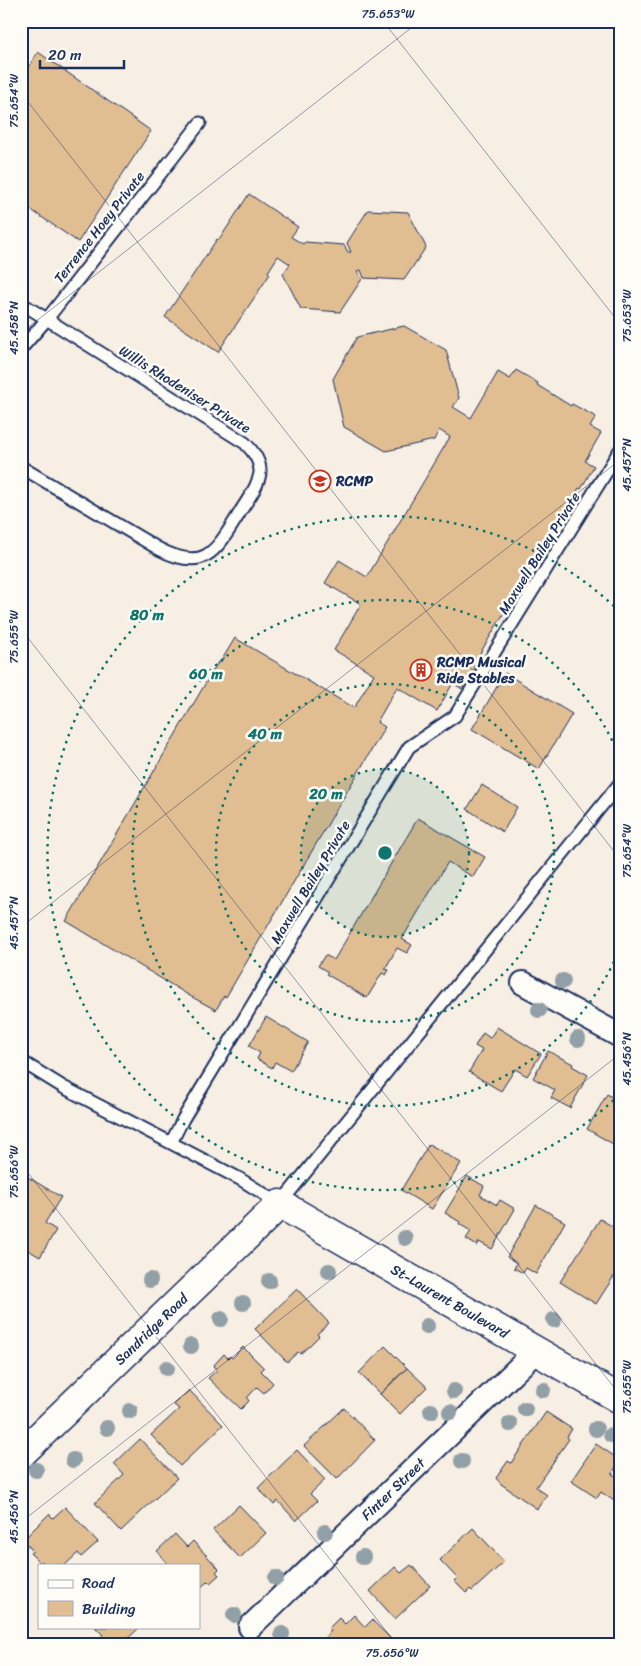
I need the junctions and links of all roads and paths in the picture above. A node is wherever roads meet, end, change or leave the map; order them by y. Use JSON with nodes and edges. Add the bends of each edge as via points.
{"nodes":[{"id":1,"x":200,"y":122,"type":"dead end"},
{"id":2,"x":21,"y":302,"type":"edge"},
{"id":3,"x":47,"y":319,"type":"junction"},
{"id":4,"x":21,"y":349,"type":"edge"},
{"id":5,"x":620,"y":450,"type":"edge"},
{"id":6,"x":21,"y":467,"type":"edge"},
{"id":7,"x":620,"y":783,"type":"edge"},
{"id":8,"x":523,"y":983,"type":"dead end"},
{"id":9,"x":620,"y":1036,"type":"edge"},
{"id":10,"x":21,"y":1061,"type":"edge"},
{"id":11,"x":171,"y":1143,"type":"junction"},
{"id":12,"x":280,"y":1204,"type":"junction"},
{"id":13,"x":536,"y":1351,"type":"junction"},
{"id":14,"x":620,"y":1399,"type":"edge"},
{"id":15,"x":21,"y":1454,"type":"edge"},
{"id":16,"x":250,"y":1627,"type":"dead end"}],
"edges":[{"from":1,"to":3,"type":"lane","name":"Terrence Hoey Private"},
{"from":2,"to":3,"type":"lane"},
{"from":3,"to":4,"type":"lane","name":"Terrence Hoey Private"},
{"from":3,"to":6,"type":"lane","name":"Willis Rhodeniser Private","via":[[245,443],[256,457],[260,472],[254,488],[219,546],[205,556],[183,559],[158,548]]},
{"from":5,"to":11,"type":"lane","name":"Maxwell Bailey Private","via":[[455,716],[409,747]]},
{"from":7,"to":12,"type":"lane"},
{"from":8,"to":9,"type":"street"},
{"from":10,"to":11,"type":"lane","via":[[63,1087]]},
{"from":11,"to":12,"type":"lane","via":[[240,1178]]},
{"from":12,"to":13,"type":"street","name":"St-Laurent Boulevard"},
{"from":12,"to":15,"type":"street","name":"Sandridge Road"},
{"from":13,"to":14,"type":"street","name":"St-Laurent Boulevard"},
{"from":13,"to":16,"type":"street","name":"Finter Street"}]}
